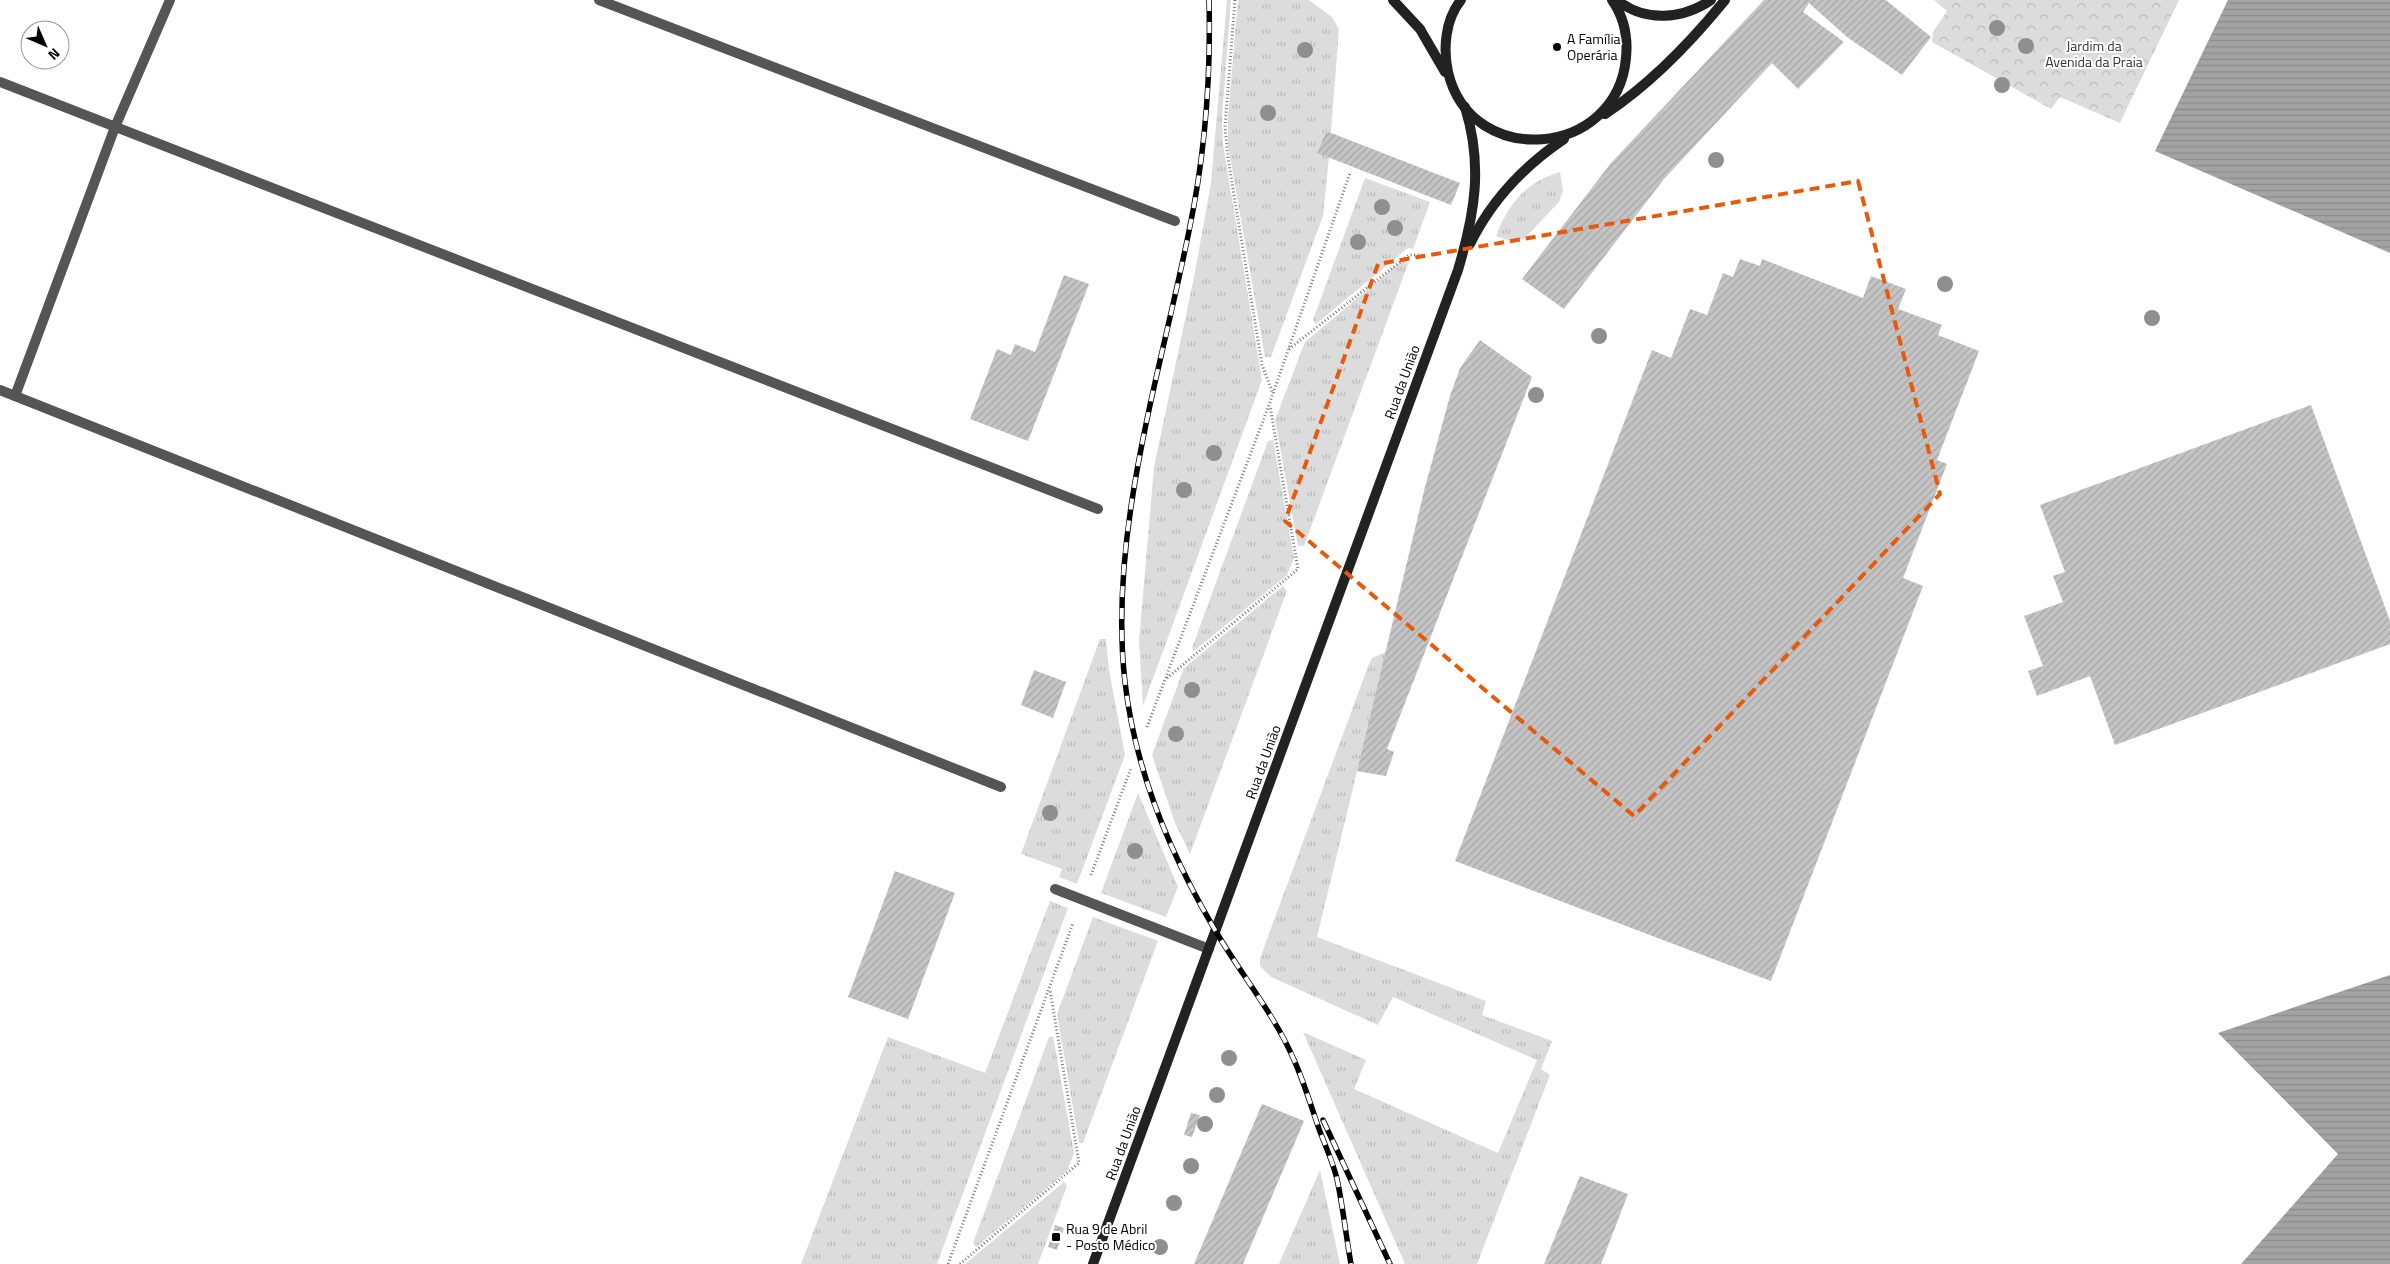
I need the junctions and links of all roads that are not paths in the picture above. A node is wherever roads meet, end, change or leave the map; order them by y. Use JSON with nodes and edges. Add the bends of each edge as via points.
{"nodes":[{"id":1,"x":170,"y":0,"type":"edge"},
{"id":2,"x":600,"y":0,"type":"edge"},
{"id":3,"x":1393,"y":0,"type":"edge"},
{"id":4,"x":1460,"y":0,"type":"edge"},
{"id":5,"x":1612,"y":0,"type":"edge"},
{"id":6,"x":1618,"y":0,"type":"edge"},
{"id":7,"x":1711,"y":0,"type":"edge"},
{"id":8,"x":1724,"y":0,"type":"edge"},
{"id":9,"x":0,"y":82,"type":"edge"},
{"id":10,"x":1451,"y":84,"type":"junction"},
{"id":11,"x":1465,"y":107,"type":"junction"},
{"id":12,"x":1589,"y":124,"type":"junction"},
{"id":13,"x":116,"y":127,"type":"junction"},
{"id":14,"x":1570,"y":135,"type":"junction"},
{"id":15,"x":1175,"y":221,"type":"dead end"},
{"id":16,"x":1458,"y":270,"type":"junction"},
{"id":17,"x":0,"y":390,"type":"edge"},
{"id":18,"x":15,"y":396,"type":"junction"},
{"id":19,"x":1098,"y":509,"type":"dead end"},
{"id":20,"x":1001,"y":787,"type":"dead end"},
{"id":21,"x":1054,"y":889,"type":"dead end"},
{"id":22,"x":1209,"y":949,"type":"junction"},
{"id":23,"x":1093,"y":1264,"type":"edge"}],
"edges":[{"from":1,"to":13,"type":"street"},
{"from":2,"to":15,"type":"street"},
{"from":3,"to":10,"type":"street","via":[[1420,29]]},
{"from":4,"to":10,"type":"street","via":[[1447,31],[1445,58]]},
{"from":5,"to":12,"type":"street","via":[[1624,24],[1625,68],[1619,88],[1606,108]]},
{"from":6,"to":7,"type":"street","via":[[1638,12],[1662,16],[1684,13]]},
{"from":8,"to":12,"type":"street","via":[[1664,67],[1638,90]]},
{"from":9,"to":13,"type":"street"},
{"from":10,"to":11,"type":"street"},
{"from":11,"to":14,"type":"street","via":[[1488,127],[1524,140]]},
{"from":11,"to":16,"type":"street","name":"Rua da União","via":[[1474,147],[1476,187],[1468,237]]},
{"from":12,"to":14,"type":"street","name":"Rua da União"},
{"from":13,"to":18,"type":"street"},
{"from":13,"to":19,"type":"street"},
{"from":14,"to":16,"type":"street","name":"Rua da União","via":[[1544,152],[1507,187],[1474,236]]},
{"from":16,"to":22,"type":"street","name":"Rua da União"},
{"from":17,"to":18,"type":"street"},
{"from":18,"to":20,"type":"street"},
{"from":21,"to":22,"type":"street"},
{"from":22,"to":23,"type":"street","name":"Rua da União"}]}
